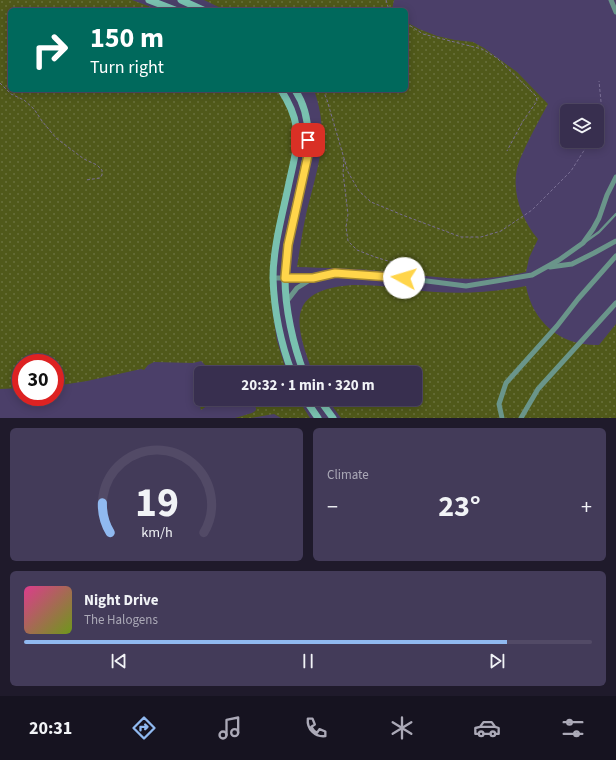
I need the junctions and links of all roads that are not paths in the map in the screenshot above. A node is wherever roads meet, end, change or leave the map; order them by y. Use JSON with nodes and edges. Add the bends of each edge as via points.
{"nodes":[{"id":1,"x":150,"y":0,"type":"edge"},
{"id":2,"x":181,"y":0,"type":"edge"},
{"id":3,"x":611,"y":0,"type":"edge"},
{"id":4,"x":170,"y":8,"type":"edge"},
{"id":5,"x":199,"y":8,"type":"edge"},
{"id":6,"x":616,"y":12,"type":"edge"},
{"id":7,"x":282,"y":92,"type":"edge"},
{"id":8,"x":296,"y":92,"type":"edge"},
{"id":9,"x":616,"y":177,"type":"edge"},
{"id":10,"x":616,"y":214,"type":"edge"},
{"id":11,"x":616,"y":241,"type":"edge"},
{"id":12,"x":583,"y":243,"type":"junction"},
{"id":13,"x":616,"y":256,"type":"edge"},
{"id":14,"x":543,"y":268,"type":"junction"},
{"id":15,"x":273,"y":278,"type":"junction"},
{"id":16,"x":285,"y":278,"type":"junction"},
{"id":17,"x":313,"y":278,"type":"junction"},
{"id":18,"x":287,"y":301,"type":"junction"},
{"id":19,"x":616,"y":303,"type":"edge"},
{"id":20,"x":289,"y":366,"type":"edge"},
{"id":21,"x":301,"y":366,"type":"edge"},
{"id":22,"x":310,"y":406,"type":"edge"},
{"id":23,"x":324,"y":406,"type":"edge"},
{"id":24,"x":318,"y":418,"type":"edge"},
{"id":25,"x":333,"y":418,"type":"edge"},
{"id":26,"x":502,"y":418,"type":"edge"},
{"id":27,"x":521,"y":418,"type":"edge"}],
"edges":[{"from":1,"to":4,"type":"street"},
{"from":2,"to":5,"type":"street"},
{"from":3,"to":6,"type":"street"},
{"from":7,"to":15,"type":"street","via":[[291,105],[296,126],[296,153],[277,244]]},
{"from":8,"to":16,"type":"street","via":[[308,125],[308,155],[288,245]]},
{"from":9,"to":12,"type":"street","via":[[596,224]]},
{"from":10,"to":12,"type":"lane","via":[[599,232]]},
{"from":11,"to":14,"type":"street","via":[[572,264]]},
{"from":12,"to":14,"type":"street"},
{"from":13,"to":26,"type":"street","via":[[506,383],[499,404]]},
{"from":14,"to":17,"type":"street","via":[[532,275],[466,286],[388,276],[335,273]]},
{"from":15,"to":16,"type":"street"},
{"from":15,"to":20,"type":"street","via":[[278,319]]},
{"from":16,"to":17,"type":"street"},
{"from":16,"to":18,"type":"street"},
{"from":17,"to":18,"type":"street","via":[[297,288]]},
{"from":18,"to":21,"type":"street"},
{"from":19,"to":27,"type":"street","via":[[538,389]]},
{"from":22,"to":24,"type":"street"},
{"from":23,"to":25,"type":"street"}]}
